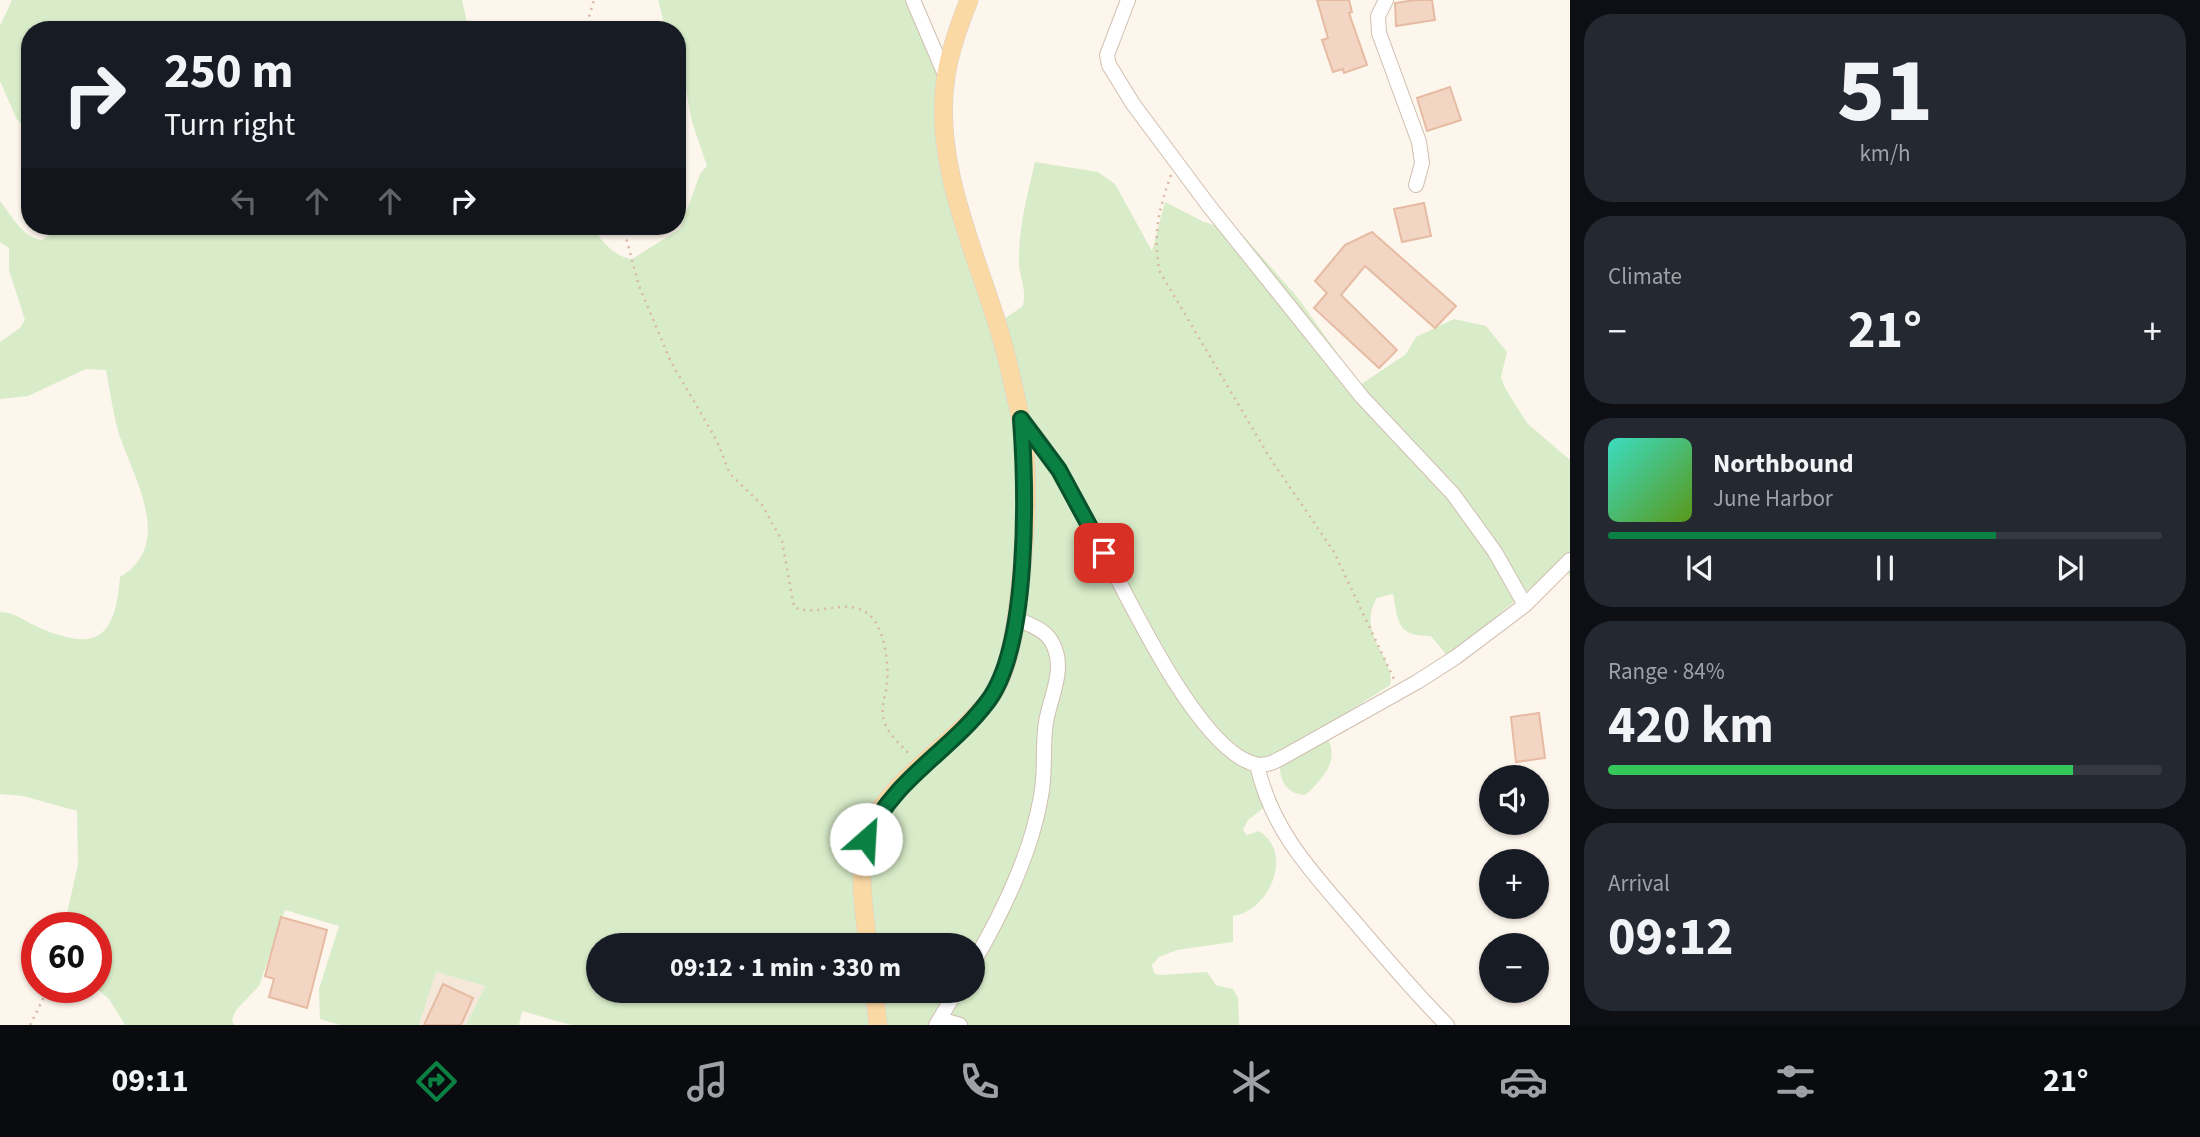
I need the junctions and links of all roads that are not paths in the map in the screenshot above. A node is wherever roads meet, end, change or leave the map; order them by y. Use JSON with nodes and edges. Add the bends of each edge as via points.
{"nodes":[{"id":1,"x":913,"y":0,"type":"edge"},
{"id":2,"x":969,"y":0,"type":"edge"},
{"id":3,"x":1128,"y":0,"type":"edge"},
{"id":4,"x":1385,"y":0,"type":"edge"},
{"id":5,"x":946,"y":77,"type":"junction"},
{"id":6,"x":1416,"y":185,"type":"dead end"},
{"id":7,"x":1021,"y":419,"type":"junction"},
{"id":8,"x":1570,"y":560,"type":"edge"},
{"id":9,"x":1525,"y":605,"type":"junction"},
{"id":10,"x":1015,"y":618,"type":"junction"},
{"id":11,"x":1257,"y":765,"type":"junction"},
{"id":12,"x":867,"y":933,"type":"edge"},
{"id":13,"x":985,"y":943,"type":"edge"},
{"id":14,"x":875,"y":1003,"type":"edge"},
{"id":15,"x":949,"y":1003,"type":"edge"},
{"id":16,"x":938,"y":1022,"type":"edge"},
{"id":17,"x":878,"y":1025,"type":"edge"},
{"id":18,"x":960,"y":1025,"type":"edge"},
{"id":19,"x":1447,"y":1025,"type":"edge"}],
"edges":[{"from":1,"to":5,"type":"street"},
{"from":2,"to":5,"type":"main road"},
{"from":3,"to":9,"type":"street","via":[[1109,45],[1109,65],[1176,162],[1362,397],[1453,494],[1495,552]]},
{"from":4,"to":6,"type":"street","via":[[1378,16],[1379,33],[1419,142],[1422,163]]},
{"from":5,"to":7,"type":"main road","via":[[944,121],[954,177]]},
{"from":7,"to":10,"type":"main road","via":[[1024,529]]},
{"from":7,"to":11,"type":"street","via":[[1084,512],[1180,691],[1214,733]]},
{"from":8,"to":9,"type":"street"},
{"from":9,"to":11,"type":"street","via":[[1400,692],[1285,756]]},
{"from":10,"to":12,"type":"main road","via":[[1001,678],[988,701],[881,808],[866,839]]},
{"from":10,"to":13,"type":"street","via":[[1049,636],[1057,652],[1058,672],[1045,723],[1042,795],[1028,848]]},
{"from":11,"to":19,"type":"street","via":[[1264,797],[1290,844],[1387,963]]},
{"from":14,"to":17,"type":"main road"},
{"from":15,"to":16,"type":"street"},
{"from":16,"to":18,"type":"street"}]}
